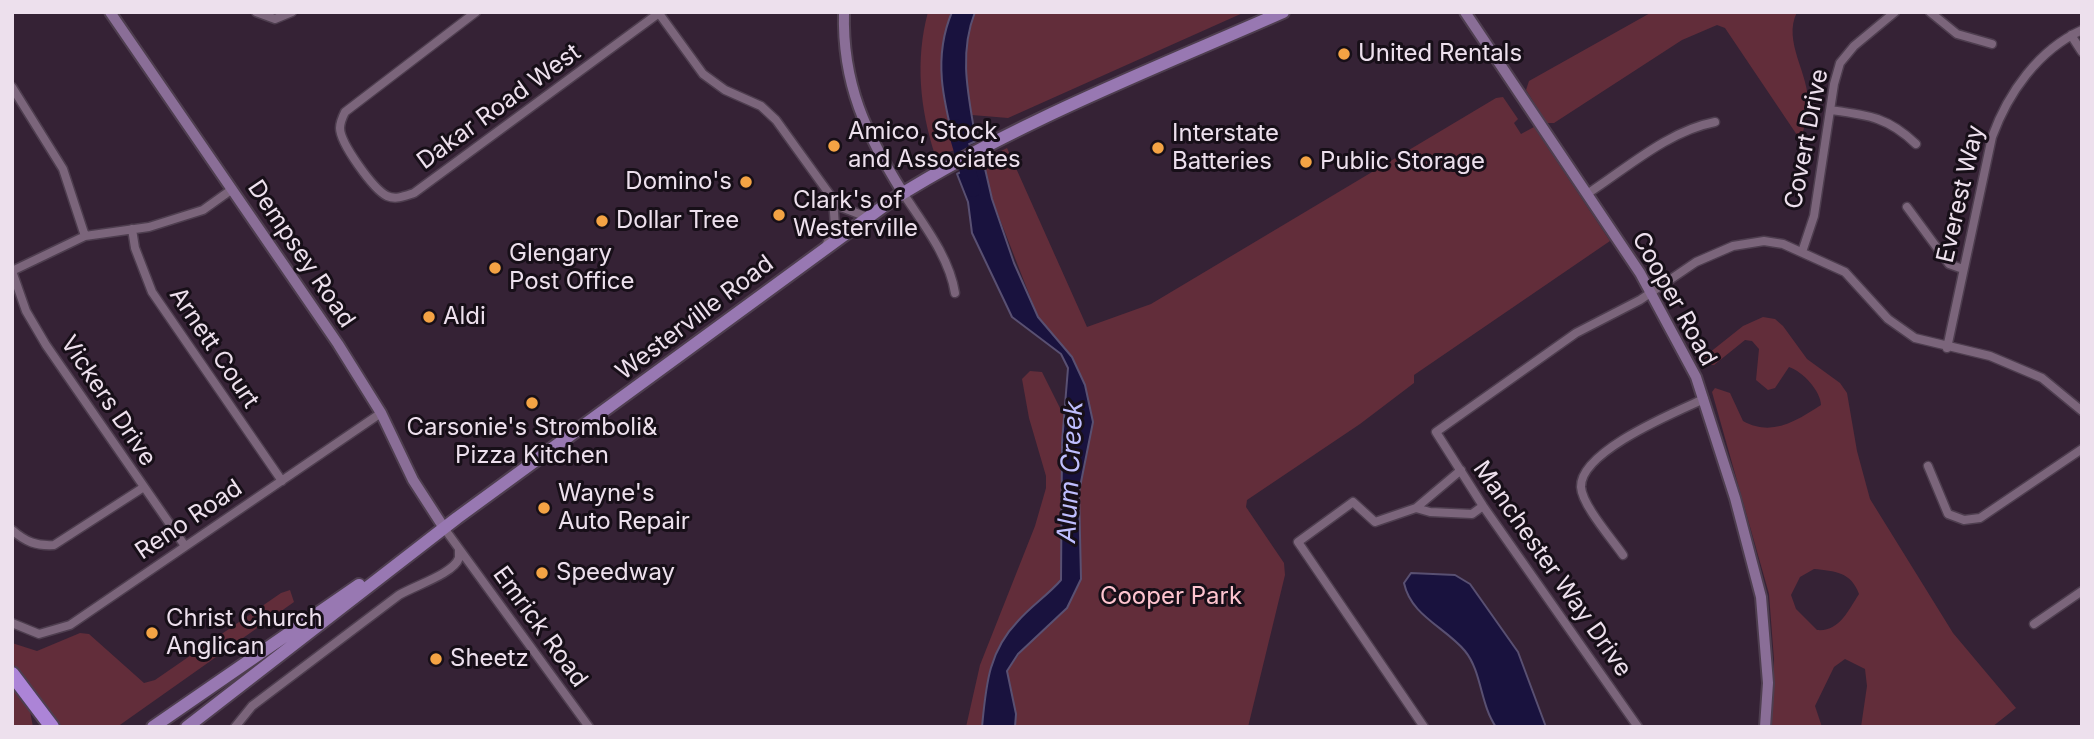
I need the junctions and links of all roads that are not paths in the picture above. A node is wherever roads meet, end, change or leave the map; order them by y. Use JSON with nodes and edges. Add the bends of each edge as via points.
{"nodes":[{"id":1,"x":110,"y":12,"type":"edge"},
{"id":2,"x":256,"y":12,"type":"edge"},
{"id":3,"x":292,"y":12,"type":"edge"},
{"id":4,"x":475,"y":12,"type":"edge"},
{"id":5,"x":845,"y":12,"type":"edge"},
{"id":6,"x":1283,"y":12,"type":"edge"},
{"id":7,"x":1465,"y":12,"type":"edge"},
{"id":8,"x":1895,"y":12,"type":"edge"},
{"id":9,"x":1930,"y":12,"type":"edge"},
{"id":10,"x":659,"y":13,"type":"edge"},
{"id":11,"x":2082,"y":30,"type":"edge"},
{"id":12,"x":2071,"y":35,"type":"junction"},
{"id":13,"x":1992,"y":44,"type":"dead end"},
{"id":14,"x":2082,"y":52,"type":"edge"},
{"id":15,"x":12,"y":87,"type":"edge"},
{"id":16,"x":1830,"y":110,"type":"junction"},
{"id":17,"x":1715,"y":122,"type":"dead end"},
{"id":18,"x":1916,"y":144,"type":"dead end"},
{"id":19,"x":232,"y":190,"type":"junction"},
{"id":20,"x":903,"y":194,"type":"junction"},
{"id":21,"x":1587,"y":194,"type":"junction"},
{"id":22,"x":833,"y":199,"type":"junction"},
{"id":23,"x":1907,"y":207,"type":"dead end"},
{"id":24,"x":867,"y":217,"type":"junction"},
{"id":25,"x":132,"y":229,"type":"junction"},
{"id":26,"x":85,"y":236,"type":"junction"},
{"id":27,"x":825,"y":247,"type":"junction"},
{"id":28,"x":1802,"y":253,"type":"junction"},
{"id":29,"x":1963,"y":269,"type":"junction"},
{"id":30,"x":12,"y":271,"type":"edge"},
{"id":31,"x":955,"y":293,"type":"dead end"},
{"id":32,"x":1652,"y":293,"type":"junction"},
{"id":33,"x":1947,"y":348,"type":"junction"},
{"id":34,"x":1704,"y":399,"type":"junction"},
{"id":35,"x":2082,"y":411,"type":"edge"},
{"id":36,"x":381,"y":413,"type":"junction"},
{"id":37,"x":2082,"y":449,"type":"edge"},
{"id":38,"x":1928,"y":466,"type":"dead end"},
{"id":39,"x":1461,"y":470,"type":"junction"},
{"id":40,"x":282,"y":481,"type":"junction"},
{"id":41,"x":144,"y":487,"type":"junction"},
{"id":42,"x":1483,"y":506,"type":"junction"},
{"id":43,"x":1416,"y":508,"type":"junction"},
{"id":44,"x":444,"y":528,"type":"junction"},
{"id":45,"x":12,"y":530,"type":"edge"},
{"id":46,"x":185,"y":546,"type":"junction"},
{"id":47,"x":459,"y":549,"type":"junction"},
{"id":48,"x":1623,"y":555,"type":"dead end"},
{"id":49,"x":2082,"y":591,"type":"edge"},
{"id":50,"x":12,"y":624,"type":"edge"},
{"id":51,"x":2035,"y":624,"type":"dead end"},
{"id":52,"x":12,"y":674,"type":"edge"},
{"id":53,"x":28,"y":692,"type":"junction"},
{"id":54,"x":39,"y":727,"type":"edge"},
{"id":55,"x":52,"y":727,"type":"edge"},
{"id":56,"x":153,"y":727,"type":"edge"},
{"id":57,"x":187,"y":727,"type":"edge"},
{"id":58,"x":235,"y":727,"type":"edge"},
{"id":59,"x":589,"y":727,"type":"edge"},
{"id":60,"x":1424,"y":727,"type":"edge"},
{"id":61,"x":1638,"y":727,"type":"edge"},
{"id":62,"x":1765,"y":727,"type":"edge"}],
"edges":[{"from":1,"to":19,"type":"street","name":"Dempsey Road"},
{"from":2,"to":3,"type":"street","via":[[275,19]]},
{"from":4,"to":10,"type":"street","name":"Dakar Road West","via":[[345,112],[340,127],[343,143],[387,195],[401,198],[414,193]]},
{"from":5,"to":20,"type":"street","via":[[848,71],[859,112]]},
{"from":6,"to":20,"type":"main road","name":"Westerville Road","via":[[995,142]]},
{"from":7,"to":21,"type":"street","name":"Cooper Road"},
{"from":8,"to":16,"type":"street","name":"Covert Drive","via":[[1840,63]]},
{"from":9,"to":13,"type":"street","via":[[1957,34]]},
{"from":10,"to":22,"type":"street","via":[[703,74],[761,106],[776,120]]},
{"from":11,"to":12,"type":"street","name":"Everest Way"},
{"from":12,"to":14,"type":"street"},
{"from":12,"to":29,"type":"street","name":"Everest Way","via":[[2037,60],[2000,116]]},
{"from":15,"to":26,"type":"street","via":[[63,169]]},
{"from":16,"to":18,"type":"street","via":[[1872,116],[1897,126]]},
{"from":16,"to":28,"type":"street","name":"Covert Drive","via":[[1814,216]]},
{"from":17,"to":21,"type":"street","via":[[1692,126],[1672,137]]},
{"from":19,"to":25,"type":"street","via":[[203,210]]},
{"from":19,"to":36,"type":"street","name":"Dempsey Road"},
{"from":20,"to":24,"type":"main road","name":"Westerville Road"},
{"from":20,"to":31,"type":"street","via":[[944,259]]},
{"from":21,"to":32,"type":"street","name":"Cooper Road"},
{"from":22,"to":24,"type":"street"},
{"from":22,"to":27,"type":"street","via":[[835,226]]},
{"from":23,"to":29,"type":"street","via":[[1949,264]]},
{"from":24,"to":27,"type":"main road","name":"Westerville Road"},
{"from":25,"to":26,"type":"street"},
{"from":25,"to":40,"type":"street","name":"Arnett Court","via":[[152,292]]},
{"from":26,"to":30,"type":"street"},
{"from":27,"to":44,"type":"main road","name":"Westerville Road"},
{"from":28,"to":32,"type":"street","via":[[1764,242],[1733,246],[1696,262]]},
{"from":28,"to":33,"type":"street","via":[[1845,272],[1888,319],[1915,338]]},
{"from":29,"to":33,"type":"street","name":"Everest Way"},
{"from":30,"to":41,"type":"street","name":"Vickers Drive","via":[[26,311],[46,345]]},
{"from":32,"to":34,"type":"street","name":"Cooper Road"},
{"from":32,"to":39,"type":"street","name":"Manchester Way Drive","via":[[1576,333],[1436,432]]},
{"from":33,"to":35,"type":"street","via":[[1990,356],[2042,378]]},
{"from":34,"to":48,"type":"street","via":[[1639,430],[1585,471],[1581,486],[1586,502]]},
{"from":34,"to":62,"type":"street","name":"Cooper Road","via":[[1761,597],[1768,683]]},
{"from":36,"to":40,"type":"street","name":"Reno Road"},
{"from":36,"to":44,"type":"street","name":"Dempsey Road","via":[[412,480]]},
{"from":37,"to":38,"type":"street","via":[[1980,518],[1964,520],[1948,514]]},
{"from":39,"to":42,"type":"street","name":"Manchester Way Drive"},
{"from":39,"to":43,"type":"street"},
{"from":40,"to":46,"type":"street","name":"Reno Road"},
{"from":41,"to":45,"type":"street","via":[[54,545],[24,540]]},
{"from":41,"to":46,"type":"street","name":"Vickers Drive"},
{"from":42,"to":43,"type":"street","via":[[1472,514]]},
{"from":42,"to":61,"type":"street","name":"Manchester Way Drive"},
{"from":43,"to":60,"type":"street","via":[[1375,522],[1353,502],[1298,542]]},
{"from":44,"to":47,"type":"street","name":"Emrick Road"},
{"from":44,"to":56,"type":"main road","name":"Westerville Road"},
{"from":44,"to":57,"type":"main road","name":"Westerville Road"},
{"from":46,"to":50,"type":"street","name":"Reno Road","via":[[70,625],[39,634]]},
{"from":47,"to":58,"type":"street","name":"Emrick Road","via":[[460,558],[449,573],[398,595],[252,706]]},
{"from":47,"to":59,"type":"street","name":"Emrick Road"},
{"from":49,"to":51,"type":"street"},
{"from":52,"to":53,"type":"highway"},
{"from":53,"to":54,"type":"highway"},
{"from":53,"to":55,"type":"highway"}]}
